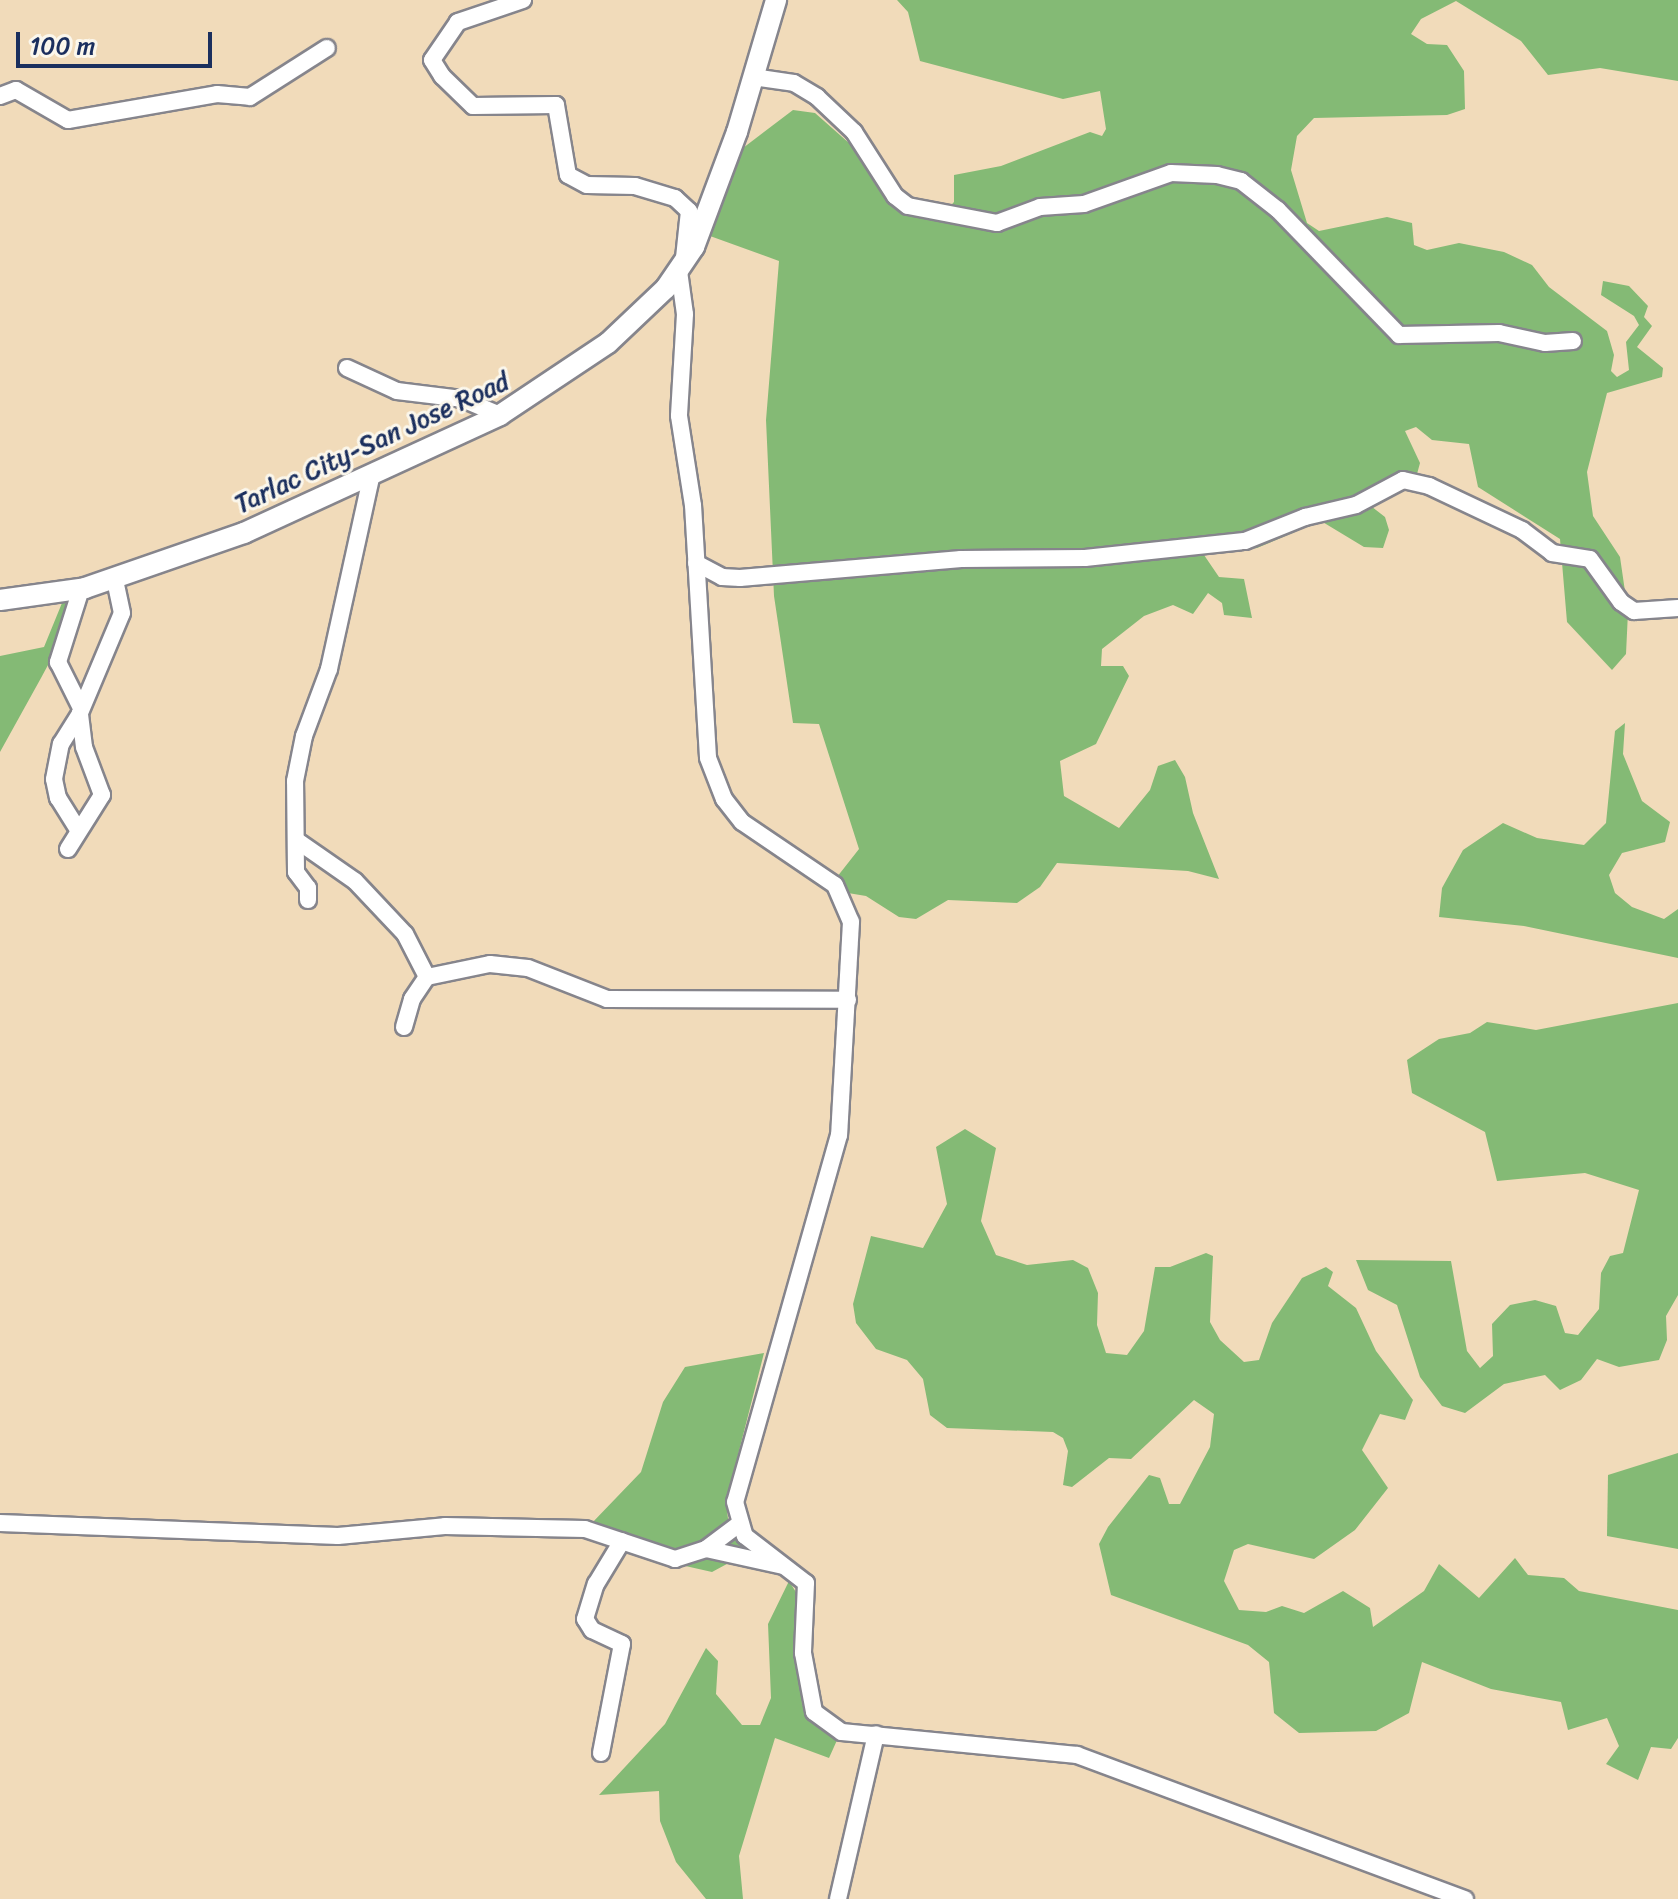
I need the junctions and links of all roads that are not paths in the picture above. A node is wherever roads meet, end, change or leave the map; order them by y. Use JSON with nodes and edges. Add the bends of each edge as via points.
{"nodes":[{"id":1,"x":523,"y":0,"type":"edge"},
{"id":2,"x":776,"y":0,"type":"edge"},
{"id":3,"x":327,"y":48,"type":"dead end"},
{"id":4,"x":753,"y":77,"type":"junction"},
{"id":5,"x":0,"y":96,"type":"edge"},
{"id":6,"x":682,"y":268,"type":"junction"},
{"id":7,"x":1573,"y":341,"type":"dead end"},
{"id":8,"x":347,"y":368,"type":"dead end"},
{"id":9,"x":500,"y":415,"type":"junction"},
{"id":10,"x":372,"y":474,"type":"junction"},
{"id":11,"x":696,"y":563,"type":"junction"},
{"id":12,"x":115,"y":580,"type":"junction"},
{"id":13,"x":81,"y":589,"type":"junction"},
{"id":14,"x":0,"y":600,"type":"edge"},
{"id":15,"x":1678,"y":608,"type":"edge"},
{"id":16,"x":80,"y":710,"type":"junction"},
{"id":17,"x":77,"y":828,"type":"junction"},
{"id":18,"x":299,"y":842,"type":"junction"},
{"id":19,"x":68,"y":849,"type":"dead end"},
{"id":20,"x":308,"y":900,"type":"dead end"},
{"id":21,"x":427,"y":977,"type":"junction"},
{"id":22,"x":848,"y":1000,"type":"junction"},
{"id":23,"x":404,"y":1027,"type":"dead end"},
{"id":24,"x":0,"y":1523,"type":"edge"},
{"id":25,"x":738,"y":1525,"type":"junction"},
{"id":26,"x":622,"y":1541,"type":"junction"},
{"id":27,"x":706,"y":1549,"type":"junction"},
{"id":28,"x":793,"y":1568,"type":"junction"},
{"id":29,"x":876,"y":1734,"type":"junction"},
{"id":30,"x":601,"y":1753,"type":"dead end"},
{"id":31,"x":838,"y":1899,"type":"edge"},
{"id":32,"x":1465,"y":1899,"type":"edge"}],
"edges":[{"from":1,"to":6,"type":"street","via":[[464,18],[432,60],[473,106],[556,105],[568,175],[587,185],[635,186],[675,198],[689,211]]},
{"from":2,"to":4,"type":"main road","name":"Tarlac City-San Jose Road"},
{"from":3,"to":5,"type":"street","via":[[250,97],[217,94],[68,120],[16,90]]},
{"from":4,"to":6,"type":"main road","name":"Tarlac City-San Jose Road","via":[[711,206]]},
{"from":4,"to":7,"type":"street","via":[[794,83],[817,97],[854,132],[895,196],[908,206],[997,223],[1040,207],[1084,204],[1171,173],[1217,175],[1241,181],[1267,200],[1399,335],[1499,333],[1545,343]]},
{"from":6,"to":9,"type":"main road","name":"Tarlac City-San Jose Road","via":[[608,343]]},
{"from":6,"to":11,"type":"street","via":[[679,416],[692,492]]},
{"from":8,"to":9,"type":"street","via":[[397,391],[462,399]]},
{"from":9,"to":10,"type":"main road","name":"Tarlac City-San Jose Road"},
{"from":10,"to":12,"type":"main road","name":"Tarlac City-San Jose Road","via":[[244,533]]},
{"from":10,"to":18,"type":"street","via":[[329,669],[304,736],[295,781]]},
{"from":11,"to":15,"type":"street","via":[[722,577],[740,578],[961,559],[1085,558],[1231,543],[1342,510],[1403,480],[1446,493],[1522,530],[1552,553],[1590,559],[1621,602],[1634,611]]},
{"from":11,"to":22,"type":"street","via":[[704,737],[717,786],[751,830],[841,892],[851,922]]},
{"from":12,"to":13,"type":"main road","name":"Tarlac City-San Jose Road"},
{"from":12,"to":16,"type":"street","via":[[122,613]]},
{"from":13,"to":14,"type":"main road","name":"Tarlac City-San Jose Road"},
{"from":13,"to":16,"type":"street","via":[[58,662]]},
{"from":16,"to":17,"type":"street","via":[[61,744],[54,779],[58,798]]},
{"from":16,"to":17,"type":"street","via":[[84,747],[102,795]]},
{"from":17,"to":19,"type":"street"},
{"from":18,"to":20,"type":"street","via":[[296,872],[308,888]]},
{"from":18,"to":21,"type":"street","via":[[365,891],[405,934]]},
{"from":21,"to":22,"type":"street","via":[[490,964],[528,968],[607,999]]},
{"from":21,"to":23,"type":"street","via":[[412,999]]},
{"from":22,"to":25,"type":"street","via":[[839,1135],[735,1502]]},
{"from":24,"to":26,"type":"street","via":[[338,1536],[445,1526],[585,1529]]},
{"from":25,"to":27,"type":"street"},
{"from":25,"to":28,"type":"street","via":[[752,1543]]},
{"from":26,"to":27,"type":"street","via":[[675,1559]]},
{"from":26,"to":30,"type":"street","via":[[596,1584],[585,1619],[592,1630],[622,1644]]},
{"from":27,"to":28,"type":"street"},
{"from":28,"to":29,"type":"street","via":[[809,1592],[803,1653],[814,1712],[842,1732]]},
{"from":29,"to":31,"type":"street"},
{"from":29,"to":32,"type":"street","via":[[1077,1755]]}]}
